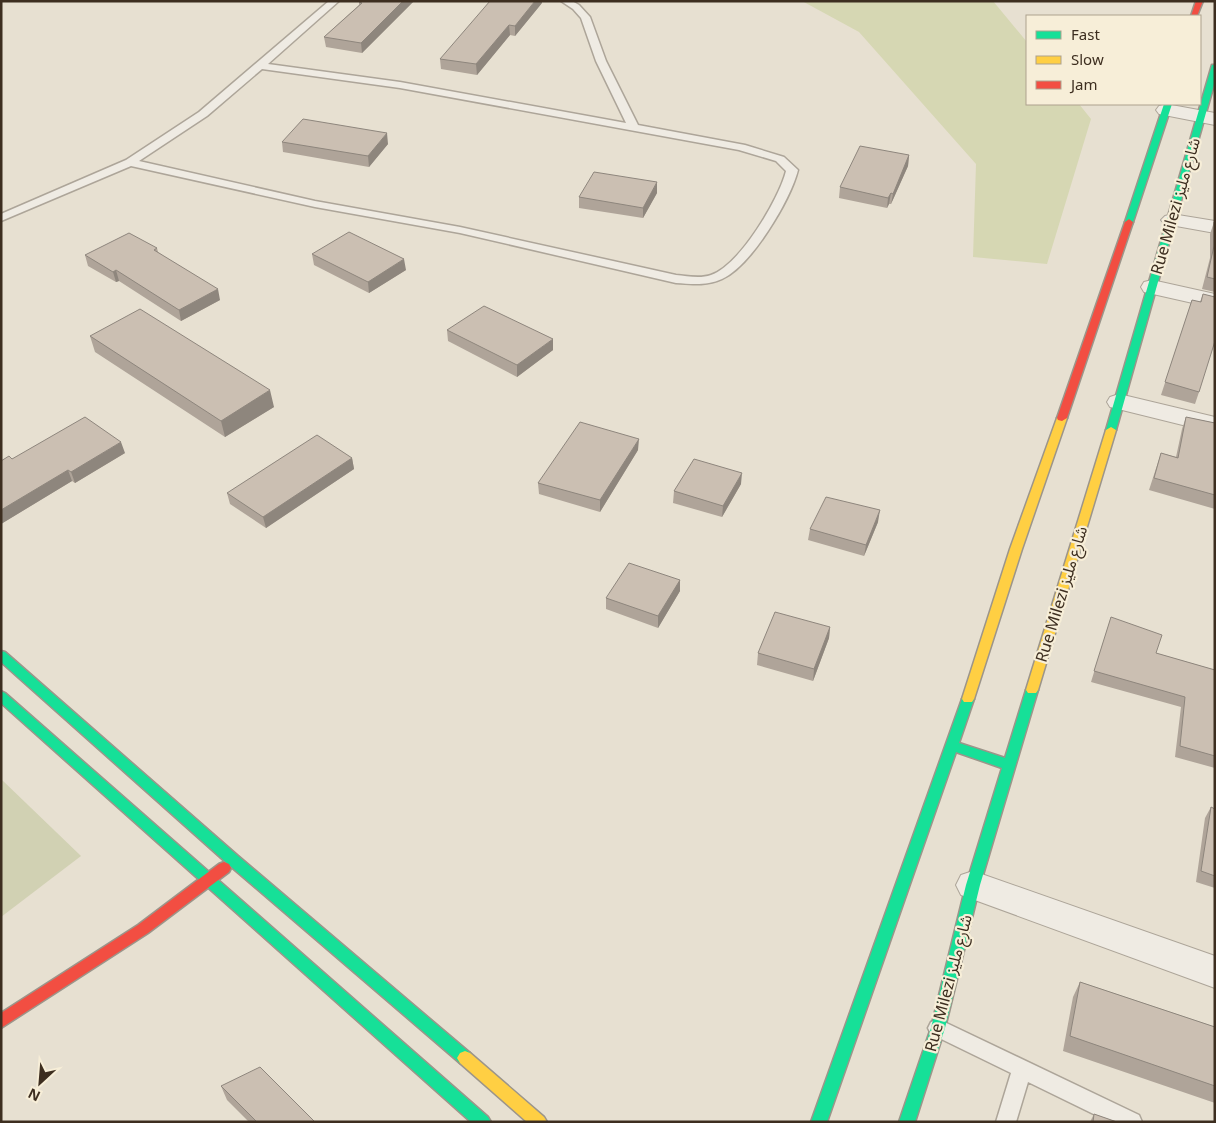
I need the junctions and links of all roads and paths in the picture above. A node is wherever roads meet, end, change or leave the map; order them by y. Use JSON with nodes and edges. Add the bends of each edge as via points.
{"nodes":[{"id":1,"x":335,"y":1,"type":"edge"},
{"id":2,"x":565,"y":1,"type":"edge"},
{"id":3,"x":1200,"y":1,"type":"edge"},
{"id":4,"x":1194,"y":15,"type":"edge"},
{"id":5,"x":262,"y":66,"type":"junction"},
{"id":6,"x":1215,"y":67,"type":"edge"},
{"id":7,"x":1167,"y":107,"type":"edge"},
{"id":8,"x":1208,"y":117,"type":"edge"},
{"id":9,"x":633,"y":126,"type":"junction"},
{"id":10,"x":130,"y":162,"type":"junction"},
{"id":11,"x":1,"y":218,"type":"edge"},
{"id":12,"x":1172,"y":220,"type":"junction"},
{"id":13,"x":1215,"y":227,"type":"edge"},
{"id":14,"x":1152,"y":287,"type":"junction"},
{"id":15,"x":1215,"y":301,"type":"edge"},
{"id":16,"x":1119,"y":402,"type":"junction"},
{"id":17,"x":1215,"y":425,"type":"edge"},
{"id":18,"x":1,"y":655,"type":"edge"},
{"id":19,"x":1,"y":696,"type":"edge"},
{"id":20,"x":953,"y":746,"type":"junction"},
{"id":21,"x":1009,"y":765,"type":"junction"},
{"id":22,"x":233,"y":860,"type":"junction"},
{"id":23,"x":210,"y":879,"type":"junction"},
{"id":24,"x":973,"y":885,"type":"junction"},
{"id":25,"x":1215,"y":972,"type":"edge"},
{"id":26,"x":1,"y":1021,"type":"edge"},
{"id":27,"x":938,"y":1028,"type":"junction"},
{"id":28,"x":1022,"y":1069,"type":"junction"},
{"id":29,"x":483,"y":1122,"type":"edge"},
{"id":30,"x":539,"y":1122,"type":"edge"},
{"id":31,"x":819,"y":1122,"type":"edge"},
{"id":32,"x":907,"y":1122,"type":"edge"},
{"id":33,"x":1006,"y":1122,"type":"edge"},
{"id":34,"x":1132,"y":1122,"type":"edge"}],
"edges":[{"from":1,"to":5,"type":"lane"},
{"from":2,"to":9,"type":"lane","via":[[584,17]]},
{"from":3,"to":4,"type":"street"},
{"from":5,"to":9,"type":"lane","via":[[400,85]]},
{"from":5,"to":10,"type":"lane","via":[[203,114]]},
{"from":6,"to":8,"type":"street","name":"Rue Milezi شارع مليز"},
{"from":7,"to":8,"type":"street"},
{"from":7,"to":20,"type":"street","via":[[1112,276],[1016,549]]},
{"from":8,"to":12,"type":"street","name":"Rue Milezi شارع مليز"},
{"from":9,"to":10,"type":"lane","via":[[741,147],[780,158],[792,170],[782,200],[742,254],[722,274],[701,281],[676,279],[460,230],[315,204]]},
{"from":10,"to":11,"type":"lane"},
{"from":12,"to":13,"type":"street"},
{"from":12,"to":14,"type":"street","name":"Rue Milezi شارع مليز"},
{"from":14,"to":15,"type":"street"},
{"from":14,"to":16,"type":"street","name":"Rue Milezi شارع مليز"},
{"from":16,"to":17,"type":"street"},
{"from":16,"to":21,"type":"street","name":"Rue Milezi شارع مليز"},
{"from":18,"to":22,"type":"street"},
{"from":19,"to":23,"type":"street"},
{"from":20,"to":21,"type":"street"},
{"from":20,"to":31,"type":"street"},
{"from":21,"to":24,"type":"street","name":"Rue Milezi شارع مليز"},
{"from":22,"to":23,"type":"street"},
{"from":22,"to":30,"type":"street"},
{"from":23,"to":26,"type":"street","via":[[146,928]]},
{"from":23,"to":29,"type":"street"},
{"from":24,"to":25,"type":"street"},
{"from":24,"to":27,"type":"street","name":"Rue Milezi شارع مليز"},
{"from":27,"to":28,"type":"lane"},
{"from":27,"to":32,"type":"street","name":"Rue Milezi شارع مليز"},
{"from":28,"to":33,"type":"lane"},
{"from":28,"to":34,"type":"lane"}]}
